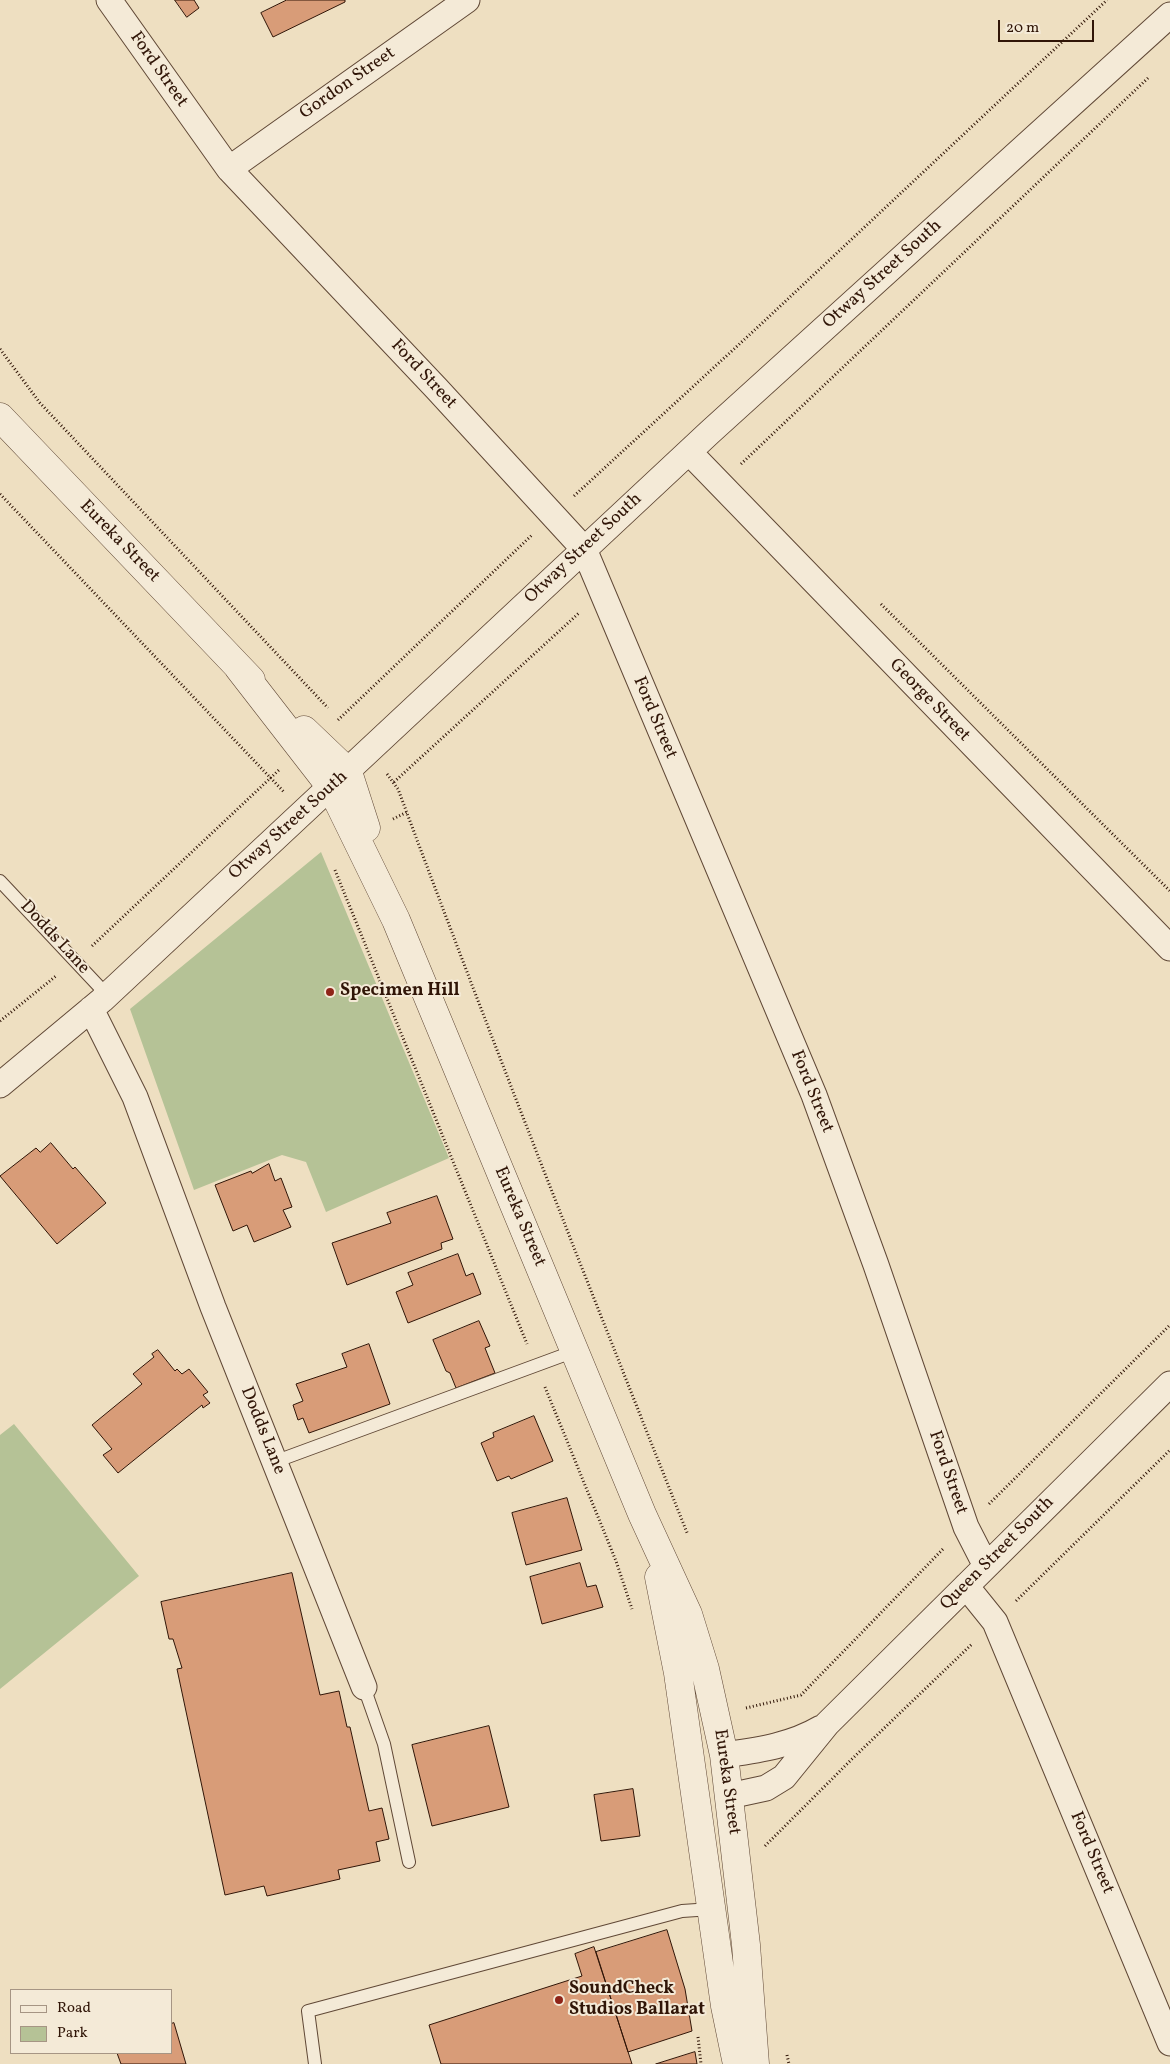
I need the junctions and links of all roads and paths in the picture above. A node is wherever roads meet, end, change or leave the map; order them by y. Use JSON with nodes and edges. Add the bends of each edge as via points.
{"nodes":[{"id":1,"x":109,"y":0,"type":"edge"},
{"id":2,"x":467,"y":0,"type":"edge"},
{"id":3,"x":1107,"y":0,"type":"edge"},
{"id":4,"x":1170,"y":14,"type":"edge"},
{"id":5,"x":1148,"y":77,"type":"dead end"},
{"id":6,"x":229,"y":169,"type":"junction"},
{"id":7,"x":0,"y":349,"type":"edge"},
{"id":8,"x":0,"y":417,"type":"edge"},
{"id":9,"x":710,"y":432,"type":"junction"},
{"id":10,"x":689,"y":452,"type":"junction"},
{"id":11,"x":740,"y":465,"type":"junction"},
{"id":12,"x":747,"y":472,"type":"dead end"},
{"id":13,"x":0,"y":494,"type":"edge"},
{"id":14,"x":553,"y":515,"type":"junction"},
{"id":15,"x":584,"y":549,"type":"junction"},
{"id":16,"x":601,"y":593,"type":"junction"},
{"id":17,"x":874,"y":598,"type":"dead end"},
{"id":18,"x":339,"y":719,"type":"junction"},
{"id":19,"x":334,"y":724,"type":"dead end"},
{"id":20,"x":344,"y":725,"type":"dead end"},
{"id":21,"x":280,"y":768,"type":"dead end"},
{"id":22,"x":382,"y":769,"type":"dead end"},
{"id":23,"x":270,"y":778,"type":"junction"},
{"id":24,"x":339,"y":780,"type":"junction"},
{"id":25,"x":394,"y":782,"type":"junction"},
{"id":26,"x":288,"y":797,"type":"dead end"},
{"id":27,"x":407,"y":812,"type":"junction"},
{"id":28,"x":391,"y":820,"type":"dead end"},
{"id":29,"x":0,"y":881,"type":"edge"},
{"id":30,"x":1170,"y":891,"type":"edge"},
{"id":31,"x":1170,"y":948,"type":"edge"},
{"id":32,"x":76,"y":960,"type":"junction"},
{"id":33,"x":99,"y":1002,"type":"junction"},
{"id":34,"x":0,"y":1021,"type":"edge"},
{"id":35,"x":0,"y":1084,"type":"edge"},
{"id":36,"x":1170,"y":1325,"type":"edge"},
{"id":37,"x":575,"y":1351,"type":"junction"},
{"id":38,"x":1170,"y":1384,"type":"edge"},
{"id":39,"x":1170,"y":1450,"type":"edge"},
{"id":40,"x":274,"y":1462,"type":"junction"},
{"id":41,"x":642,"y":1514,"type":"junction"},
{"id":42,"x":966,"y":1528,"type":"junction"},
{"id":43,"x":691,"y":1543,"type":"dead end"},
{"id":44,"x":986,"y":1566,"type":"junction"},
{"id":45,"x":966,"y":1586,"type":"junction"},
{"id":46,"x":995,"y":1622,"type":"junction"},
{"id":47,"x":364,"y":1687,"type":"joint"},
{"id":48,"x":716,"y":1715,"type":"junction"},
{"id":49,"x":827,"y":1724,"type":"junction"},
{"id":50,"x":724,"y":1755,"type":"junction"},
{"id":51,"x":729,"y":1796,"type":"junction"},
{"id":52,"x":698,"y":1801,"type":"junction"},
{"id":53,"x":760,"y":1840,"type":"dead end"},
{"id":54,"x":409,"y":1862,"type":"dead end"},
{"id":55,"x":712,"y":1909,"type":"junction"},
{"id":56,"x":1170,"y":2043,"type":"edge"},
{"id":57,"x":315,"y":2064,"type":"edge"},
{"id":58,"x":737,"y":2064,"type":"edge"},
{"id":59,"x":755,"y":2064,"type":"edge"}],
"edges":[{"from":1,"to":6,"type":"street","name":"Ford Street"},
{"from":2,"to":6,"type":"street","name":"Gordon Street"},
{"from":3,"to":14,"type":"path"},
{"from":4,"to":9,"type":"street","name":"Otway Street South"},
{"from":5,"to":11,"type":"path"},
{"from":6,"to":14,"type":"street","name":"Ford Street"},
{"from":7,"to":18,"type":"path","via":[[40,403]]},
{"from":8,"to":24,"type":"street","name":"Eureka Street","via":[[238,667]]},
{"from":9,"to":10,"type":"street","name":"Otway Street South"},
{"from":9,"to":11,"type":"path"},
{"from":10,"to":15,"type":"street","name":"Otway Street South"},
{"from":10,"to":31,"type":"street","name":"George Street"},
{"from":11,"to":12,"type":"path"},
{"from":13,"to":23,"type":"path"},
{"from":14,"to":15,"type":"street","name":"Ford Street"},
{"from":14,"to":18,"type":"path"},
{"from":15,"to":16,"type":"street","name":"Ford Street"},
{"from":15,"to":24,"type":"street","name":"Otway Street South"},
{"from":16,"to":25,"type":"path"},
{"from":16,"to":42,"type":"street","name":"Ford Street","via":[[814,1096]]},
{"from":17,"to":30,"type":"path"},
{"from":18,"to":19,"type":"path"},
{"from":18,"to":20,"type":"path"},
{"from":21,"to":23,"type":"path"},
{"from":22,"to":25,"type":"path"},
{"from":23,"to":26,"type":"path"},
{"from":23,"to":32,"type":"path"},
{"from":24,"to":33,"type":"street","name":"Otway Street South"},
{"from":24,"to":37,"type":"street","name":"Eureka Street"},
{"from":25,"to":27,"type":"path"},
{"from":27,"to":28,"type":"path"},
{"from":27,"to":43,"type":"path","via":[[534,1148]]},
{"from":29,"to":32,"type":"lane","name":"Dodds Lane"},
{"from":32,"to":33,"type":"lane","name":"Dodds Lane"},
{"from":32,"to":34,"type":"path"},
{"from":33,"to":35,"type":"street","name":"Otway Street South"},
{"from":33,"to":40,"type":"street","name":"Dodds Lane"},
{"from":36,"to":42,"type":"path"},
{"from":37,"to":40,"type":"lane"},
{"from":37,"to":41,"type":"street","name":"Eureka Street"},
{"from":38,"to":44,"type":"street","name":"Queen Street South"},
{"from":39,"to":46,"type":"path"},
{"from":40,"to":47,"type":"street","name":"Dodds Lane"},
{"from":41,"to":48,"type":"street","name":"Eureka Street","via":[[688,1614]]},
{"from":41,"to":52,"type":"street","name":"Eureka Street","via":[[653,1549],[674,1649]]},
{"from":42,"to":44,"type":"street","name":"Ford Street"},
{"from":42,"to":48,"type":"path","via":[[801,1695]]},
{"from":44,"to":45,"type":"street","name":"Queen Street South"},
{"from":45,"to":46,"type":"street","name":"Ford Street"},
{"from":45,"to":49,"type":"street","name":"Queen Street South"},
{"from":46,"to":53,"type":"path","via":[[761,1850]]},
{"from":46,"to":56,"type":"street","name":"Ford Street"},
{"from":47,"to":54,"type":"lane","name":"Dodds Lane","via":[[384,1744]]},
{"from":48,"to":50,"type":"street","name":"Eureka Street"},
{"from":49,"to":50,"type":"street","name":"Queen Street South","via":[[785,1744]]},
{"from":49,"to":51,"type":"street","name":"Queen Street South","via":[[784,1777],[766,1788]]},
{"from":50,"to":51,"type":"street","name":"Eureka Street"},
{"from":50,"to":52,"type":"street"},
{"from":51,"to":52,"type":"street"},
{"from":51,"to":59,"type":"street","name":"Eureka Street","via":[[750,1982]]},
{"from":52,"to":55,"type":"street","name":"Eureka Street"},
{"from":55,"to":57,"type":"lane","via":[[682,1911],[308,2011]]},
{"from":55,"to":58,"type":"street","name":"Eureka Street","via":[[725,2006]]}]}
